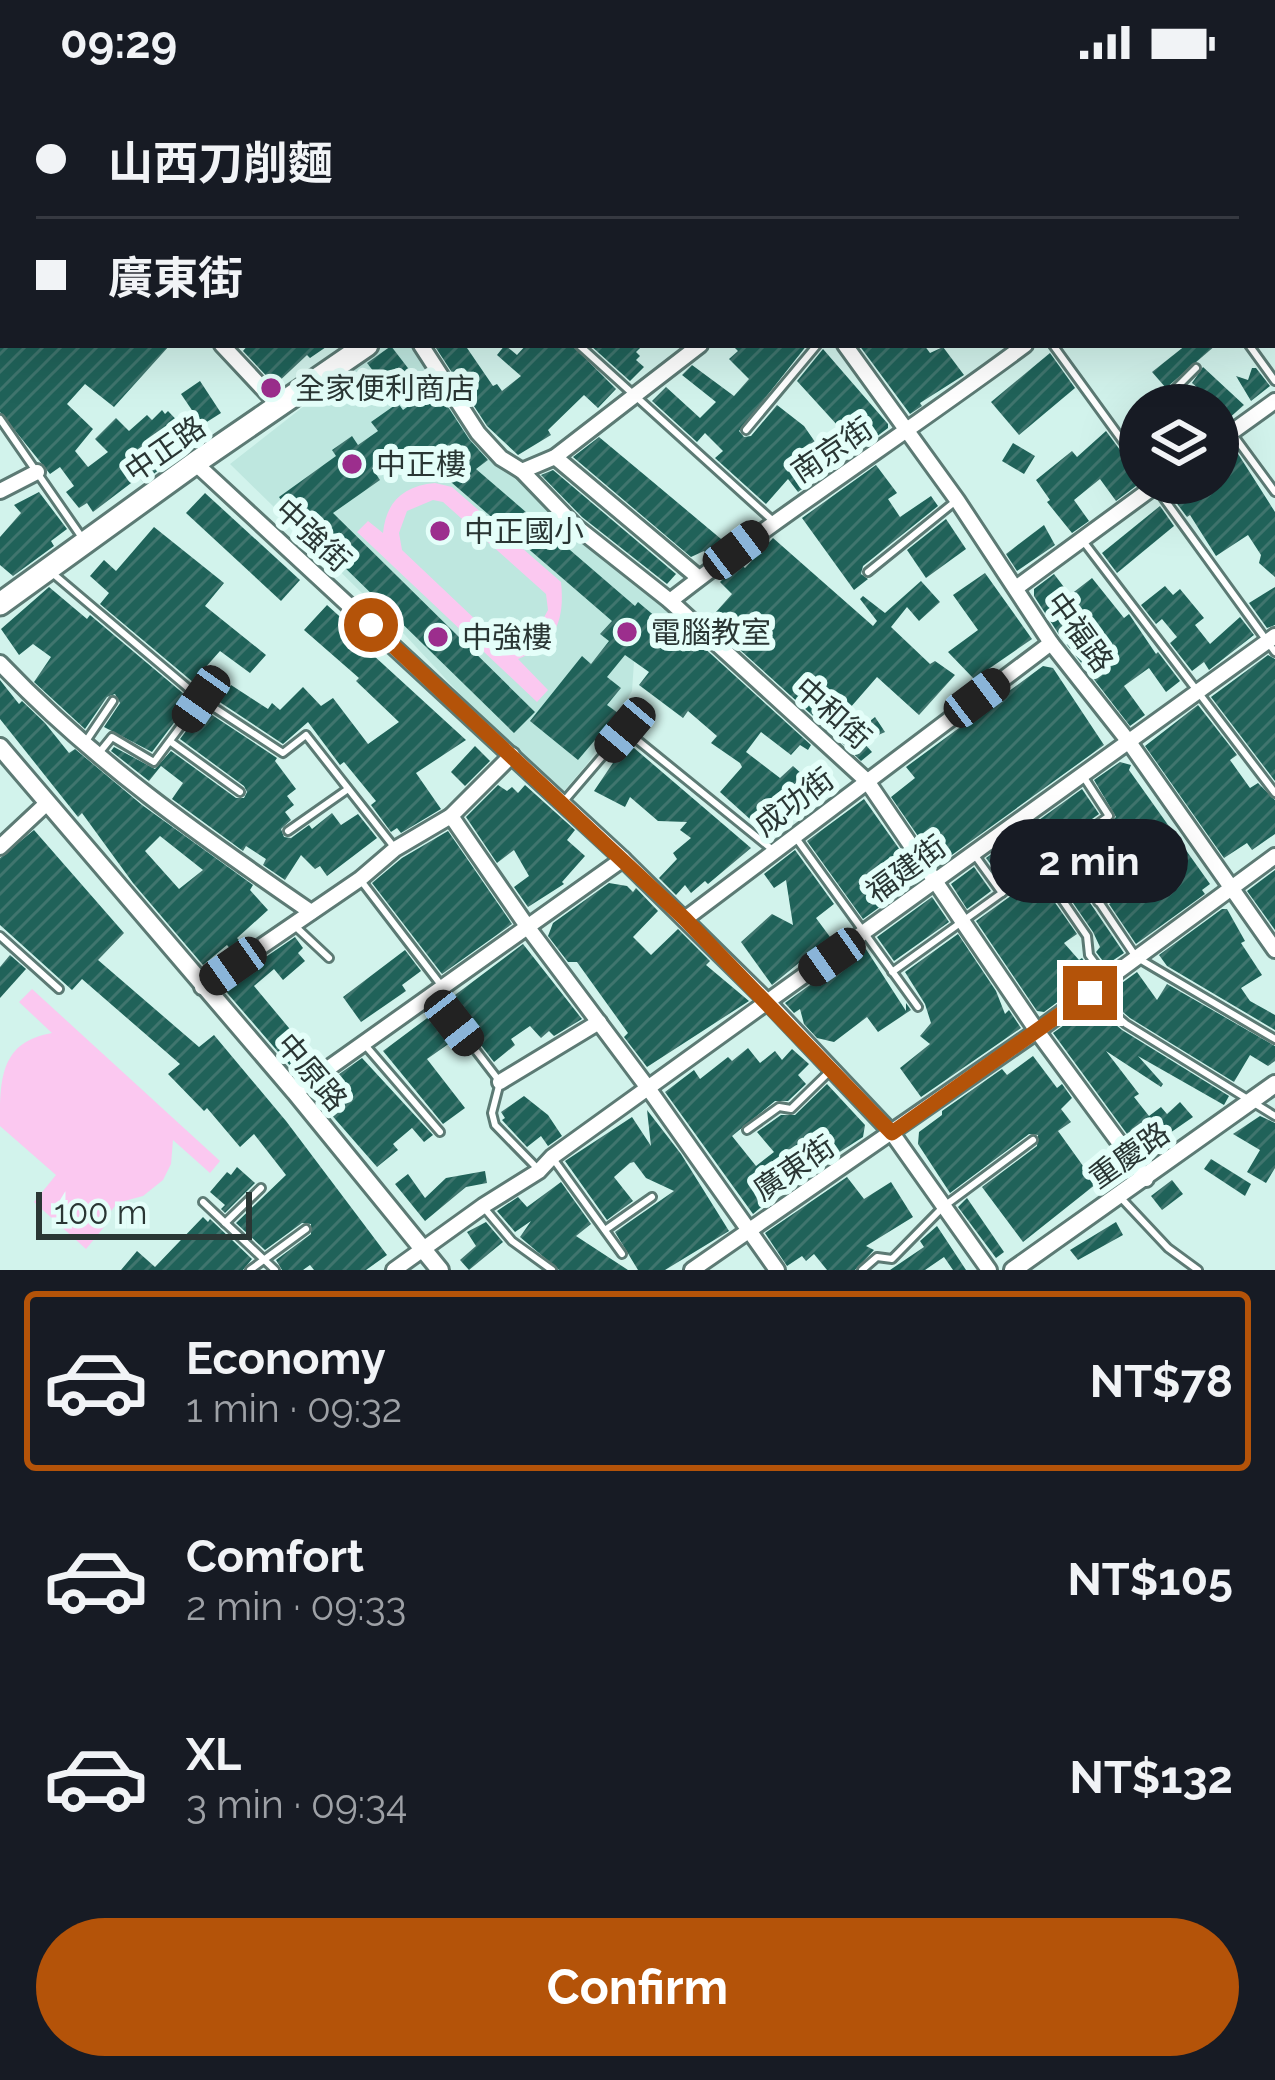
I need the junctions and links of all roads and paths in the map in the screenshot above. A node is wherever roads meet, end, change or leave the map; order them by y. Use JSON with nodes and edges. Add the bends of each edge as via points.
{"nodes":[{"id":1,"x":225,"y":348,"type":"edge"},
{"id":2,"x":363,"y":348,"type":"edge"},
{"id":3,"x":423,"y":348,"type":"edge"},
{"id":4,"x":583,"y":348,"type":"edge"},
{"id":5,"x":696,"y":348,"type":"edge"},
{"id":6,"x":814,"y":348,"type":"edge"},
{"id":7,"x":847,"y":348,"type":"edge"},
{"id":8,"x":1021,"y":348,"type":"edge"},
{"id":9,"x":1055,"y":348,"type":"edge"},
{"id":10,"x":1251,"y":348,"type":"edge"},
{"id":11,"x":1196,"y":368,"type":"dead end"},
{"id":12,"x":1275,"y":381,"type":"edge"},
{"id":13,"x":1180,"y":384,"type":"edge"},
{"id":14,"x":632,"y":394,"type":"junction"},
{"id":15,"x":1275,"y":401,"type":"edge"},
{"id":16,"x":280,"y":407,"type":"junction"},
{"id":17,"x":0,"y":419,"type":"edge"},
{"id":18,"x":1239,"y":428,"type":"edge"},
{"id":19,"x":746,"y":430,"type":"dead end"},
{"id":20,"x":907,"y":432,"type":"junction"},
{"id":21,"x":1119,"y":436,"type":"edge"},
{"id":22,"x":1239,"y":453,"type":"edge"},
{"id":23,"x":555,"y":457,"type":"junction"},
{"id":24,"x":195,"y":463,"type":"junction"},
{"id":25,"x":522,"y":471,"type":"junction"},
{"id":26,"x":37,"y":472,"type":"junction"},
{"id":27,"x":0,"y":491,"type":"edge"},
{"id":28,"x":1275,"y":491,"type":"edge"},
{"id":29,"x":957,"y":500,"type":"junction"},
{"id":30,"x":1130,"y":504,"type":"edge"},
{"id":31,"x":1170,"y":504,"type":"edge"},
{"id":32,"x":773,"y":521,"type":"junction"},
{"id":33,"x":1083,"y":541,"type":"junction"},
{"id":34,"x":86,"y":543,"type":"junction"},
{"id":35,"x":48,"y":570,"type":"junction"},
{"id":36,"x":868,"y":572,"type":"dead end"},
{"id":37,"x":699,"y":578,"type":"junction"},
{"id":38,"x":1016,"y":588,"type":"junction"},
{"id":39,"x":670,"y":601,"type":"junction"},
{"id":40,"x":0,"y":604,"type":"edge"},
{"id":41,"x":1051,"y":643,"type":"junction"},
{"id":42,"x":1272,"y":644,"type":"edge"},
{"id":43,"x":0,"y":663,"type":"edge"},
{"id":44,"x":1199,"y":692,"type":"junction"},
{"id":45,"x":201,"y":699,"type":"junction"},
{"id":46,"x":113,"y":701,"type":"dead end"},
{"id":47,"x":86,"y":741,"type":"junction"},
{"id":48,"x":171,"y":742,"type":"junction"},
{"id":49,"x":1130,"y":742,"type":"junction"},
{"id":50,"x":0,"y":747,"type":"edge"},
{"id":51,"x":512,"y":755,"type":"junction"},
{"id":52,"x":97,"y":756,"type":"junction"},
{"id":53,"x":1083,"y":776,"type":"junction"},
{"id":54,"x":867,"y":781,"type":"junction"},
{"id":55,"x":348,"y":789,"type":"junction"},
{"id":56,"x":240,"y":792,"type":"dead end"},
{"id":57,"x":1275,"y":793,"type":"edge"},
{"id":58,"x":47,"y":803,"type":"junction"},
{"id":59,"x":562,"y":803,"type":"junction"},
{"id":60,"x":452,"y":816,"type":"junction"},
{"id":61,"x":288,"y":831,"type":"dead end"},
{"id":62,"x":1086,"y":832,"type":"junction"},
{"id":63,"x":794,"y":835,"type":"junction"},
{"id":64,"x":0,"y":847,"type":"edge"},
{"id":65,"x":395,"y":849,"type":"junction"},
{"id":66,"x":1063,"y":849,"type":"junction"},
{"id":67,"x":773,"y":851,"type":"junction"},
{"id":68,"x":974,"y":854,"type":"junction"},
{"id":69,"x":1275,"y":856,"type":"edge"},
{"id":70,"x":623,"y":859,"type":"junction"},
{"id":71,"x":1039,"y":866,"type":"junction"},
{"id":72,"x":359,"y":879,"type":"junction"},
{"id":73,"x":934,"y":881,"type":"junction"},
{"id":74,"x":1231,"y":888,"type":"junction"},
{"id":75,"x":1002,"y":893,"type":"junction"},
{"id":76,"x":1098,"y":902,"type":"junction"},
{"id":77,"x":311,"y":912,"type":"junction"},
{"id":78,"x":685,"y":919,"type":"junction"},
{"id":79,"x":962,"y":921,"type":"junction"},
{"id":80,"x":294,"y":924,"type":"junction"},
{"id":81,"x":529,"y":929,"type":"junction"},
{"id":82,"x":864,"y":934,"type":"junction"},
{"id":83,"x":0,"y":936,"type":"edge"},
{"id":84,"x":1275,"y":950,"type":"edge"},
{"id":85,"x":1136,"y":956,"type":"junction"},
{"id":86,"x":329,"y":958,"type":"dead end"},
{"id":87,"x":892,"y":972,"type":"junction"},
{"id":88,"x":1106,"y":978,"type":"junction"},
{"id":89,"x":202,"y":987,"type":"junction"},
{"id":90,"x":59,"y":988,"type":"dead end"},
{"id":91,"x":436,"y":989,"type":"junction"},
{"id":92,"x":1090,"y":993,"type":"junction"},
{"id":93,"x":768,"y":1002,"type":"junction"},
{"id":94,"x":918,"y":1007,"type":"dead end"},
{"id":95,"x":599,"y":1022,"type":"junction"},
{"id":96,"x":1037,"y":1031,"type":"junction"},
{"id":97,"x":1275,"y":1040,"type":"edge"},
{"id":98,"x":363,"y":1042,"type":"junction"},
{"id":99,"x":832,"y":1068,"type":"junction"},
{"id":100,"x":500,"y":1082,"type":"junction"},
{"id":101,"x":1275,"y":1084,"type":"edge"},
{"id":102,"x":648,"y":1088,"type":"junction"},
{"id":103,"x":295,"y":1092,"type":"junction"},
{"id":104,"x":1251,"y":1101,"type":"junction"},
{"id":105,"x":1275,"y":1116,"type":"edge"},
{"id":106,"x":747,"y":1130,"type":"dead end"},
{"id":107,"x":440,"y":1132,"type":"dead end"},
{"id":108,"x":892,"y":1133,"type":"junction"},
{"id":109,"x":1033,"y":1140,"type":"dead end"},
{"id":110,"x":552,"y":1157,"type":"junction"},
{"id":111,"x":539,"y":1171,"type":"junction"},
{"id":112,"x":1146,"y":1179,"type":"junction"},
{"id":113,"x":261,"y":1188,"type":"dead end"},
{"id":114,"x":1119,"y":1195,"type":"junction"},
{"id":115,"x":652,"y":1197,"type":"dead end"},
{"id":116,"x":203,"y":1202,"type":"dead end"},
{"id":117,"x":483,"y":1206,"type":"junction"},
{"id":118,"x":943,"y":1207,"type":"junction"},
{"id":119,"x":225,"y":1223,"type":"junction"},
{"id":120,"x":305,"y":1229,"type":"dead end"},
{"id":121,"x":605,"y":1230,"type":"junction"},
{"id":122,"x":748,"y":1231,"type":"junction"},
{"id":123,"x":421,"y":1248,"type":"junction"},
{"id":124,"x":622,"y":1253,"type":"dead end"},
{"id":125,"x":266,"y":1259,"type":"junction"},
{"id":126,"x":250,"y":1270,"type":"edge"},
{"id":127,"x":274,"y":1270,"type":"edge"},
{"id":128,"x":394,"y":1270,"type":"edge"},
{"id":129,"x":440,"y":1270,"type":"edge"},
{"id":130,"x":552,"y":1270,"type":"edge"},
{"id":131,"x":692,"y":1270,"type":"edge"},
{"id":132,"x":777,"y":1270,"type":"edge"},
{"id":133,"x":862,"y":1270,"type":"edge"},
{"id":134,"x":989,"y":1270,"type":"edge"},
{"id":135,"x":1013,"y":1270,"type":"edge"},
{"id":136,"x":1198,"y":1270,"type":"edge"}],
"edges":[{"from":1,"to":16,"type":"street"},
{"from":2,"to":16,"type":"main road","name":"中正路"},
{"from":3,"to":25,"type":"street","name":"中和街","via":[[478,433]]},
{"from":4,"to":14,"type":"lane"},
{"from":5,"to":14,"type":"street"},
{"from":6,"to":19,"type":"lane"},
{"from":7,"to":20,"type":"street","name":"中福路"},
{"from":8,"to":20,"type":"street","name":"南京街"},
{"from":9,"to":21,"type":"lane"},
{"from":10,"to":12,"type":"lane"},
{"from":11,"to":13,"type":"lane"},
{"from":14,"to":23,"type":"street"},
{"from":14,"to":32,"type":"lane"},
{"from":15,"to":18,"type":"street"},
{"from":16,"to":24,"type":"main road","name":"中正路"},
{"from":17,"to":26,"type":"lane"},
{"from":20,"to":29,"type":"street","name":"中福路"},
{"from":20,"to":32,"type":"street","name":"南京街"},
{"from":22,"to":28,"type":"lane"},
{"from":23,"to":25,"type":"street"},
{"from":23,"to":37,"type":"street"},
{"from":24,"to":34,"type":"main road","name":"中正路"},
{"from":24,"to":51,"type":"street","name":"中強街"},
{"from":25,"to":39,"type":"street","name":"中和街","via":[[574,525]]},
{"from":26,"to":27,"type":"street"},
{"from":26,"to":34,"type":"lane"},
{"from":29,"to":36,"type":"lane"},
{"from":29,"to":38,"type":"street","name":"中福路"},
{"from":30,"to":33,"type":"street"},
{"from":31,"to":42,"type":"lane"},
{"from":32,"to":37,"type":"street","name":"南京街"},
{"from":33,"to":38,"type":"street"},
{"from":33,"to":44,"type":"lane"},
{"from":34,"to":35,"type":"main road","name":"中正路"},
{"from":35,"to":40,"type":"main road","name":"中正路"},
{"from":35,"to":45,"type":"lane"},
{"from":37,"to":39,"type":"street","name":"南京街"},
{"from":38,"to":41,"type":"street","name":"中福路"},
{"from":39,"to":54,"type":"street","name":"中和街"},
{"from":41,"to":49,"type":"street","name":"中福路"},
{"from":41,"to":54,"type":"street","name":"成功街"},
{"from":42,"to":44,"type":"street","name":"福建街"},
{"from":43,"to":47,"type":"street"},
{"from":44,"to":49,"type":"street","name":"福建街"},
{"from":44,"to":57,"type":"lane"},
{"from":45,"to":48,"type":"lane"},
{"from":45,"to":55,"type":"lane","via":[[283,753],[306,735]]},
{"from":46,"to":47,"type":"lane"},
{"from":47,"to":52,"type":"street"},
{"from":48,"to":52,"type":"lane","via":[[154,762],[112,737]]},
{"from":48,"to":56,"type":"lane"},
{"from":49,"to":53,"type":"street","name":"福建街"},
{"from":49,"to":74,"type":"street","name":"中福路"},
{"from":50,"to":58,"type":"street","name":"中原路"},
{"from":51,"to":59,"type":"street","name":"中強街"},
{"from":51,"to":60,"type":"street"},
{"from":52,"to":77,"type":"street"},
{"from":53,"to":62,"type":"lane","via":[[1109,816]]},
{"from":53,"to":68,"type":"street","name":"福建街"},
{"from":54,"to":63,"type":"street","name":"成功街"},
{"from":54,"to":73,"type":"street","name":"中和街"},
{"from":55,"to":61,"type":"lane"},
{"from":55,"to":65,"type":"lane"},
{"from":58,"to":64,"type":"street"},
{"from":58,"to":89,"type":"street","name":"中原路"},
{"from":59,"to":67,"type":"lane","via":[[625,730]]},
{"from":59,"to":70,"type":"street","name":"中強街"},
{"from":60,"to":65,"type":"street"},
{"from":60,"to":81,"type":"street"},
{"from":62,"to":66,"type":"lane"},
{"from":62,"to":76,"type":"lane","via":[[1126,885]]},
{"from":63,"to":67,"type":"street","name":"成功街"},
{"from":63,"to":82,"type":"lane"},
{"from":65,"to":72,"type":"street"},
{"from":66,"to":71,"type":"lane"},
{"from":66,"to":76,"type":"lane"},
{"from":67,"to":78,"type":"street","name":"成功街"},
{"from":68,"to":73,"type":"street","name":"福建街"},
{"from":68,"to":75,"type":"lane"},
{"from":69,"to":74,"type":"street","name":"廣東街"},
{"from":70,"to":78,"type":"street","name":"中強街"},
{"from":70,"to":81,"type":"street"},
{"from":71,"to":75,"type":"lane"},
{"from":71,"to":88,"type":"lane"},
{"from":72,"to":77,"type":"street"},
{"from":72,"to":91,"type":"lane"},
{"from":73,"to":79,"type":"street","name":"中和街"},
{"from":73,"to":82,"type":"street","name":"福建街"},
{"from":74,"to":84,"type":"street","name":"中福路"},
{"from":74,"to":85,"type":"street","name":"廣東街"},
{"from":75,"to":79,"type":"lane"},
{"from":76,"to":85,"type":"lane"},
{"from":77,"to":80,"type":"street"},
{"from":78,"to":93,"type":"street","name":"中強街"},
{"from":79,"to":87,"type":"lane"},
{"from":79,"to":96,"type":"street","name":"中和街"},
{"from":80,"to":86,"type":"lane"},
{"from":80,"to":89,"type":"street"},
{"from":81,"to":91,"type":"street"},
{"from":81,"to":95,"type":"street"},
{"from":82,"to":87,"type":"lane"},
{"from":82,"to":93,"type":"street","name":"福建街"},
{"from":83,"to":90,"type":"lane"},
{"from":85,"to":88,"type":"street","name":"廣東街"},
{"from":85,"to":97,"type":"lane"},
{"from":87,"to":94,"type":"lane"},
{"from":88,"to":92,"type":"street","name":"廣東街"},
{"from":89,"to":103,"type":"street","name":"中原路"},
{"from":91,"to":98,"type":"street"},
{"from":91,"to":100,"type":"lane"},
{"from":92,"to":96,"type":"street","name":"廣東街"},
{"from":92,"to":104,"type":"lane"},
{"from":93,"to":99,"type":"street","name":"中強街"},
{"from":93,"to":102,"type":"street","name":"福建街"},
{"from":95,"to":100,"type":"street"},
{"from":95,"to":102,"type":"street"},
{"from":96,"to":108,"type":"street","name":"廣東街"},
{"from":96,"to":112,"type":"street","name":"中和街"},
{"from":98,"to":103,"type":"street"},
{"from":98,"to":107,"type":"lane"},
{"from":99,"to":106,"type":"lane","via":[[791,1108],[778,1107]]},
{"from":99,"to":108,"type":"street","name":"中強街"},
{"from":100,"to":111,"type":"lane","via":[[495,1125]]},
{"from":101,"to":104,"type":"street","name":"重慶路"},
{"from":102,"to":110,"type":"street","name":"福建街"},
{"from":102,"to":122,"type":"street"},
{"from":103,"to":123,"type":"street","name":"中原路"},
{"from":104,"to":105,"type":"lane"},
{"from":104,"to":112,"type":"street","name":"重慶路"},
{"from":108,"to":118,"type":"street","name":"中強街"},
{"from":108,"to":122,"type":"street","name":"廣東街"},
{"from":109,"to":118,"type":"lane"},
{"from":110,"to":111,"type":"street","name":"福建街"},
{"from":110,"to":121,"type":"lane"},
{"from":111,"to":117,"type":"street","name":"福建街"},
{"from":112,"to":114,"type":"street","name":"重慶路"},
{"from":113,"to":119,"type":"lane"},
{"from":114,"to":135,"type":"street","name":"重慶路"},
{"from":114,"to":136,"type":"lane"},
{"from":115,"to":121,"type":"lane"},
{"from":116,"to":119,"type":"lane"},
{"from":117,"to":123,"type":"street","name":"福建街"},
{"from":117,"to":130,"type":"lane"},
{"from":118,"to":133,"type":"lane","via":[[892,1259],[877,1257]]},
{"from":118,"to":134,"type":"street","name":"中強街"},
{"from":119,"to":125,"type":"lane"},
{"from":120,"to":125,"type":"lane"},
{"from":121,"to":124,"type":"lane"},
{"from":122,"to":131,"type":"street","name":"廣東街"},
{"from":122,"to":132,"type":"street"},
{"from":123,"to":128,"type":"street","name":"福建街"},
{"from":123,"to":129,"type":"street","name":"中原路"},
{"from":125,"to":126,"type":"lane"},
{"from":125,"to":127,"type":"lane"}]}
